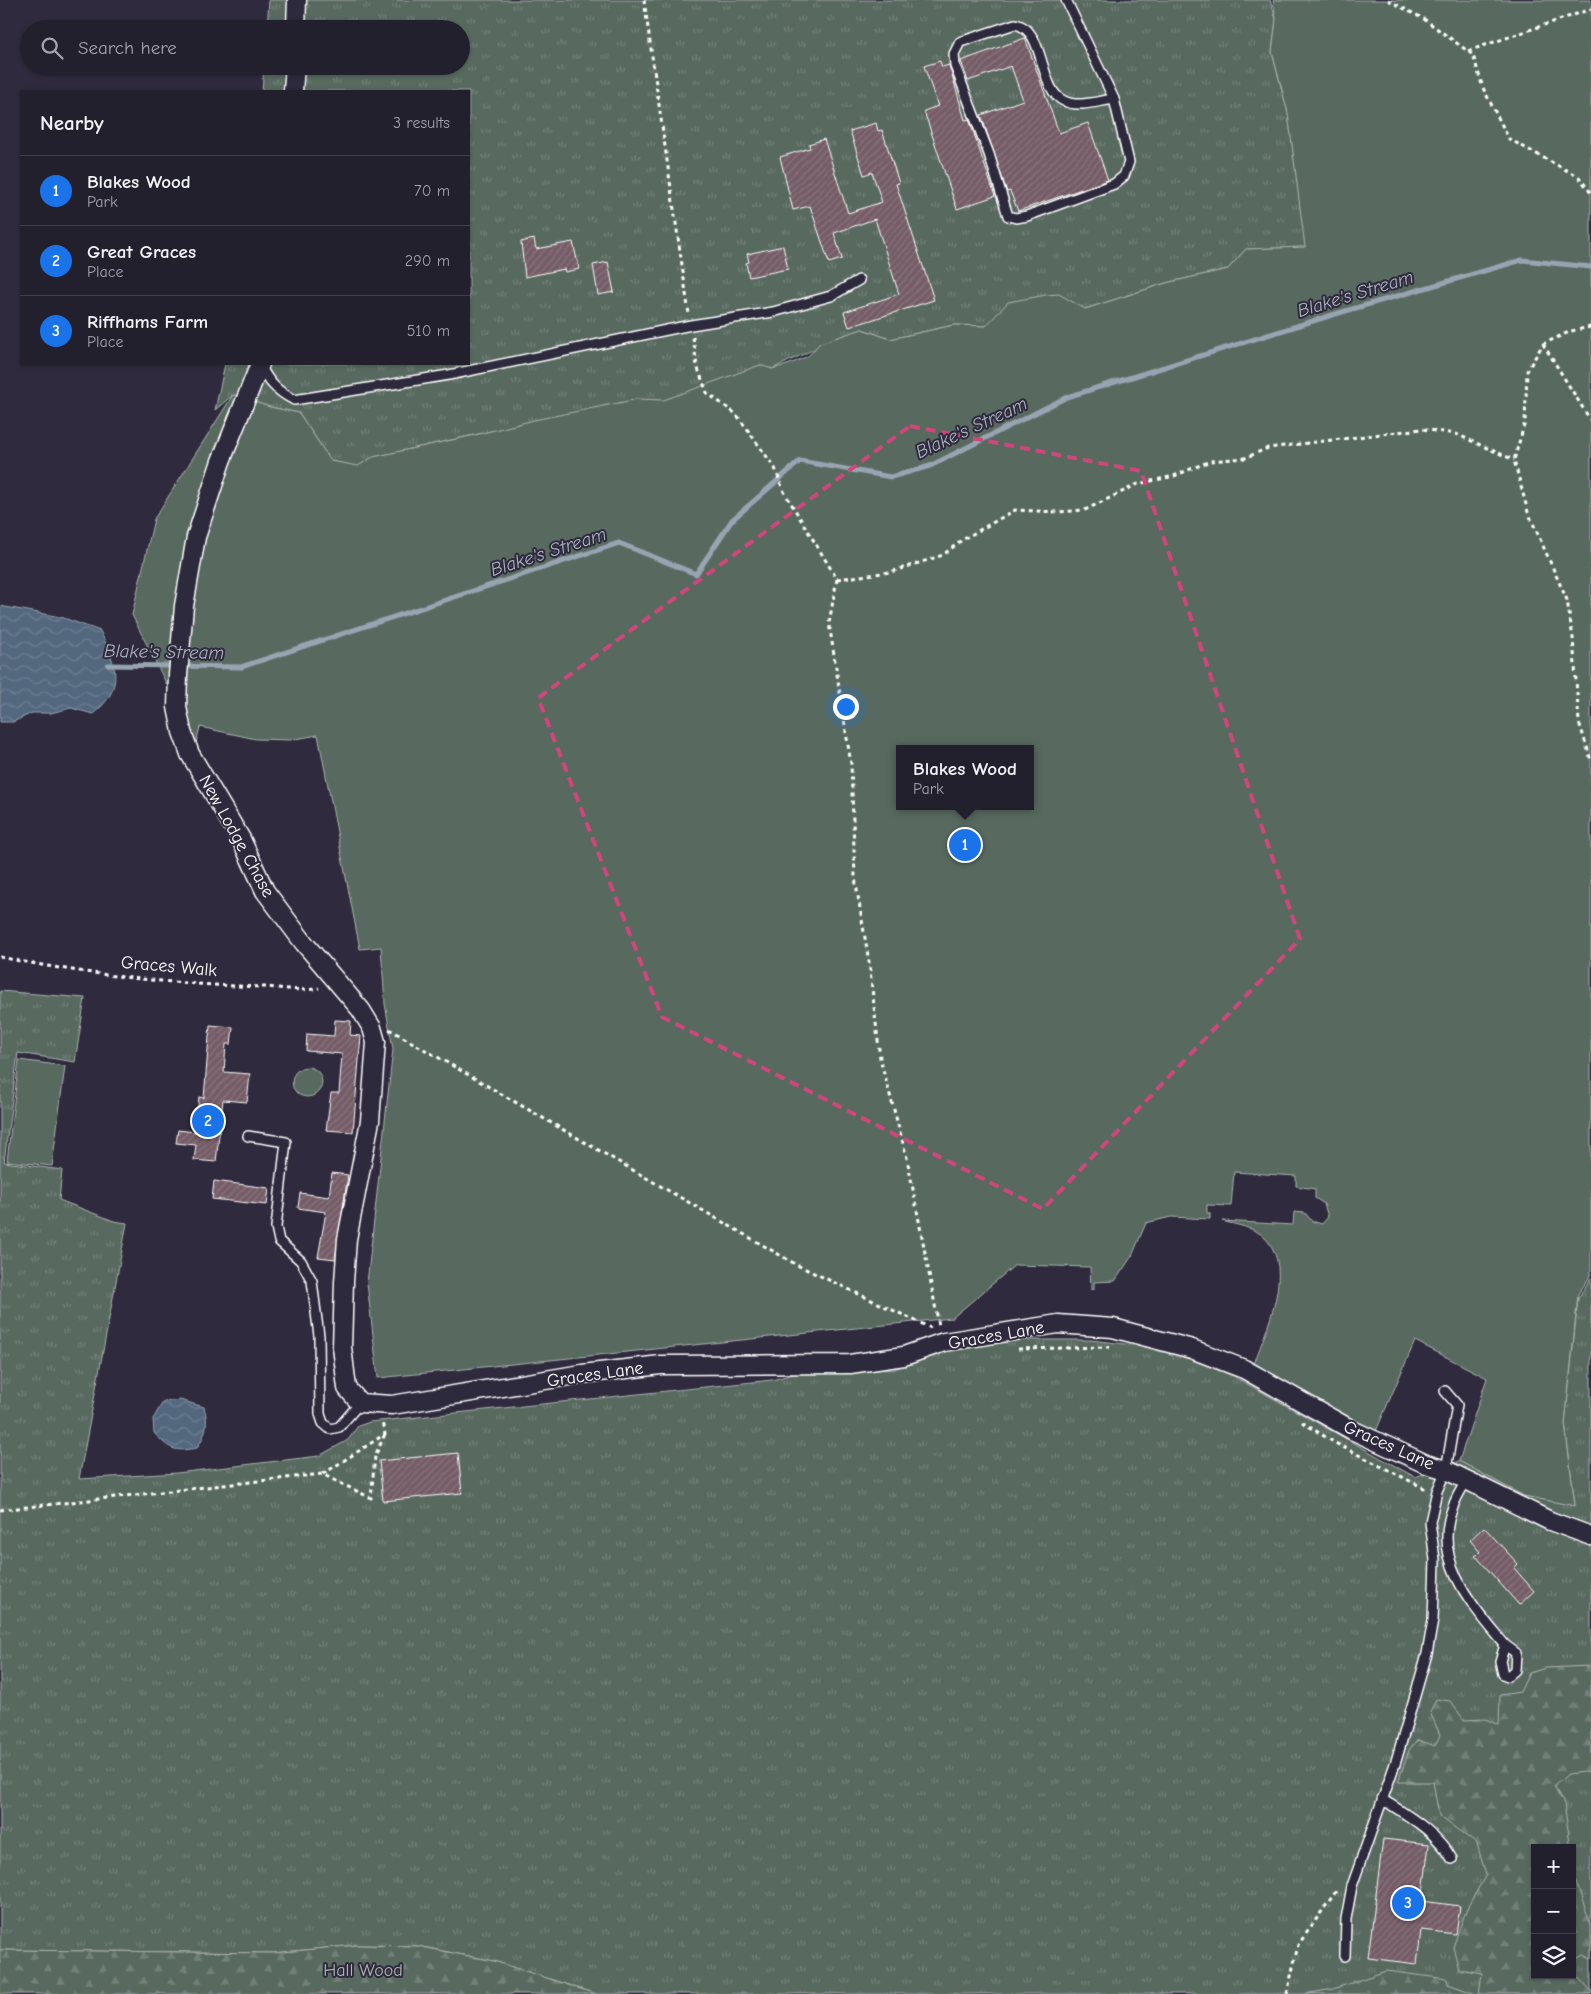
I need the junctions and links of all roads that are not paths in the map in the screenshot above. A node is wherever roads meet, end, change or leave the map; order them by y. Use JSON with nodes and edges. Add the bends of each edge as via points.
{"nodes":[{"id":1,"x":297,"y":0,"type":"edge"},
{"id":2,"x":1066,"y":0,"type":"edge"},
{"id":3,"x":296,"y":20,"type":"edge"},
{"id":4,"x":294,"y":75,"type":"edge"},
{"id":5,"x":293,"y":90,"type":"edge"},
{"id":6,"x":1114,"y":100,"type":"junction"},
{"id":7,"x":859,"y":280,"type":"dead end"},
{"id":8,"x":260,"y":365,"type":"edge"},
{"id":9,"x":260,"y":365,"type":"edge"},
{"id":10,"x":248,"y":1136,"type":"dead end"},
{"id":11,"x":1445,"y":1391,"type":"dead end"},
{"id":12,"x":360,"y":1403,"type":"junction"},
{"id":13,"x":1446,"y":1470,"type":"junction"},
{"id":14,"x":1467,"y":1480,"type":"junction"},
{"id":15,"x":1591,"y":1536,"type":"edge"},
{"id":16,"x":1505,"y":1645,"type":"dead end"},
{"id":17,"x":1382,"y":1799,"type":"junction"},
{"id":18,"x":1452,"y":1859,"type":"dead end"},
{"id":19,"x":1345,"y":1956,"type":"dead end"}],
"edges":[{"from":1,"to":3,"type":"street"},
{"from":2,"to":6,"type":"lane"},
{"from":4,"to":5,"type":"street"},
{"from":6,"to":6,"type":"lane","via":[[1129,162],[1124,176],[1114,184],[1027,216],[1008,216],[989,154],[955,66],[956,46],[1015,24],[1022,25],[1033,38],[1055,96],[1077,104]]},
{"from":7,"to":8,"type":"lane","via":[[831,296],[773,312],[691,325],[449,376],[294,400],[278,392]]},
{"from":9,"to":12,"type":"street","name":"New Lodge Chase","via":[[221,461],[196,537],[184,606],[177,707],[190,754],[240,839],[265,891],[369,1020],[376,1042],[370,1121],[347,1239],[344,1282],[342,1347],[347,1388]]},
{"from":10,"to":12,"type":"lane","via":[[286,1142],[276,1227],[279,1241],[302,1261],[312,1280],[320,1336],[320,1414],[323,1423],[330,1429],[338,1427]]},
{"from":11,"to":13,"type":"lane","via":[[1457,1405]]},
{"from":12,"to":13,"type":"street","name":"Graces Lane","via":[[378,1406],[661,1365],[850,1364],[904,1356],[944,1342],[1058,1324],[1113,1328],[1192,1349],[1236,1365],[1352,1430]]},
{"from":13,"to":14,"type":"street","name":"Graces Lane"},
{"from":13,"to":17,"type":"lane","via":[[1437,1490],[1430,1522],[1434,1592],[1427,1654],[1412,1712]]},
{"from":14,"to":15,"type":"street","name":"Graces Lane","via":[[1550,1522]]},
{"from":14,"to":16,"type":"lane","via":[[1453,1506],[1448,1525],[1447,1552],[1459,1585]]},
{"from":17,"to":18,"type":"lane","via":[[1429,1830],[1445,1845]]},
{"from":17,"to":19,"type":"lane","via":[[1352,1886],[1346,1919]]}]}
